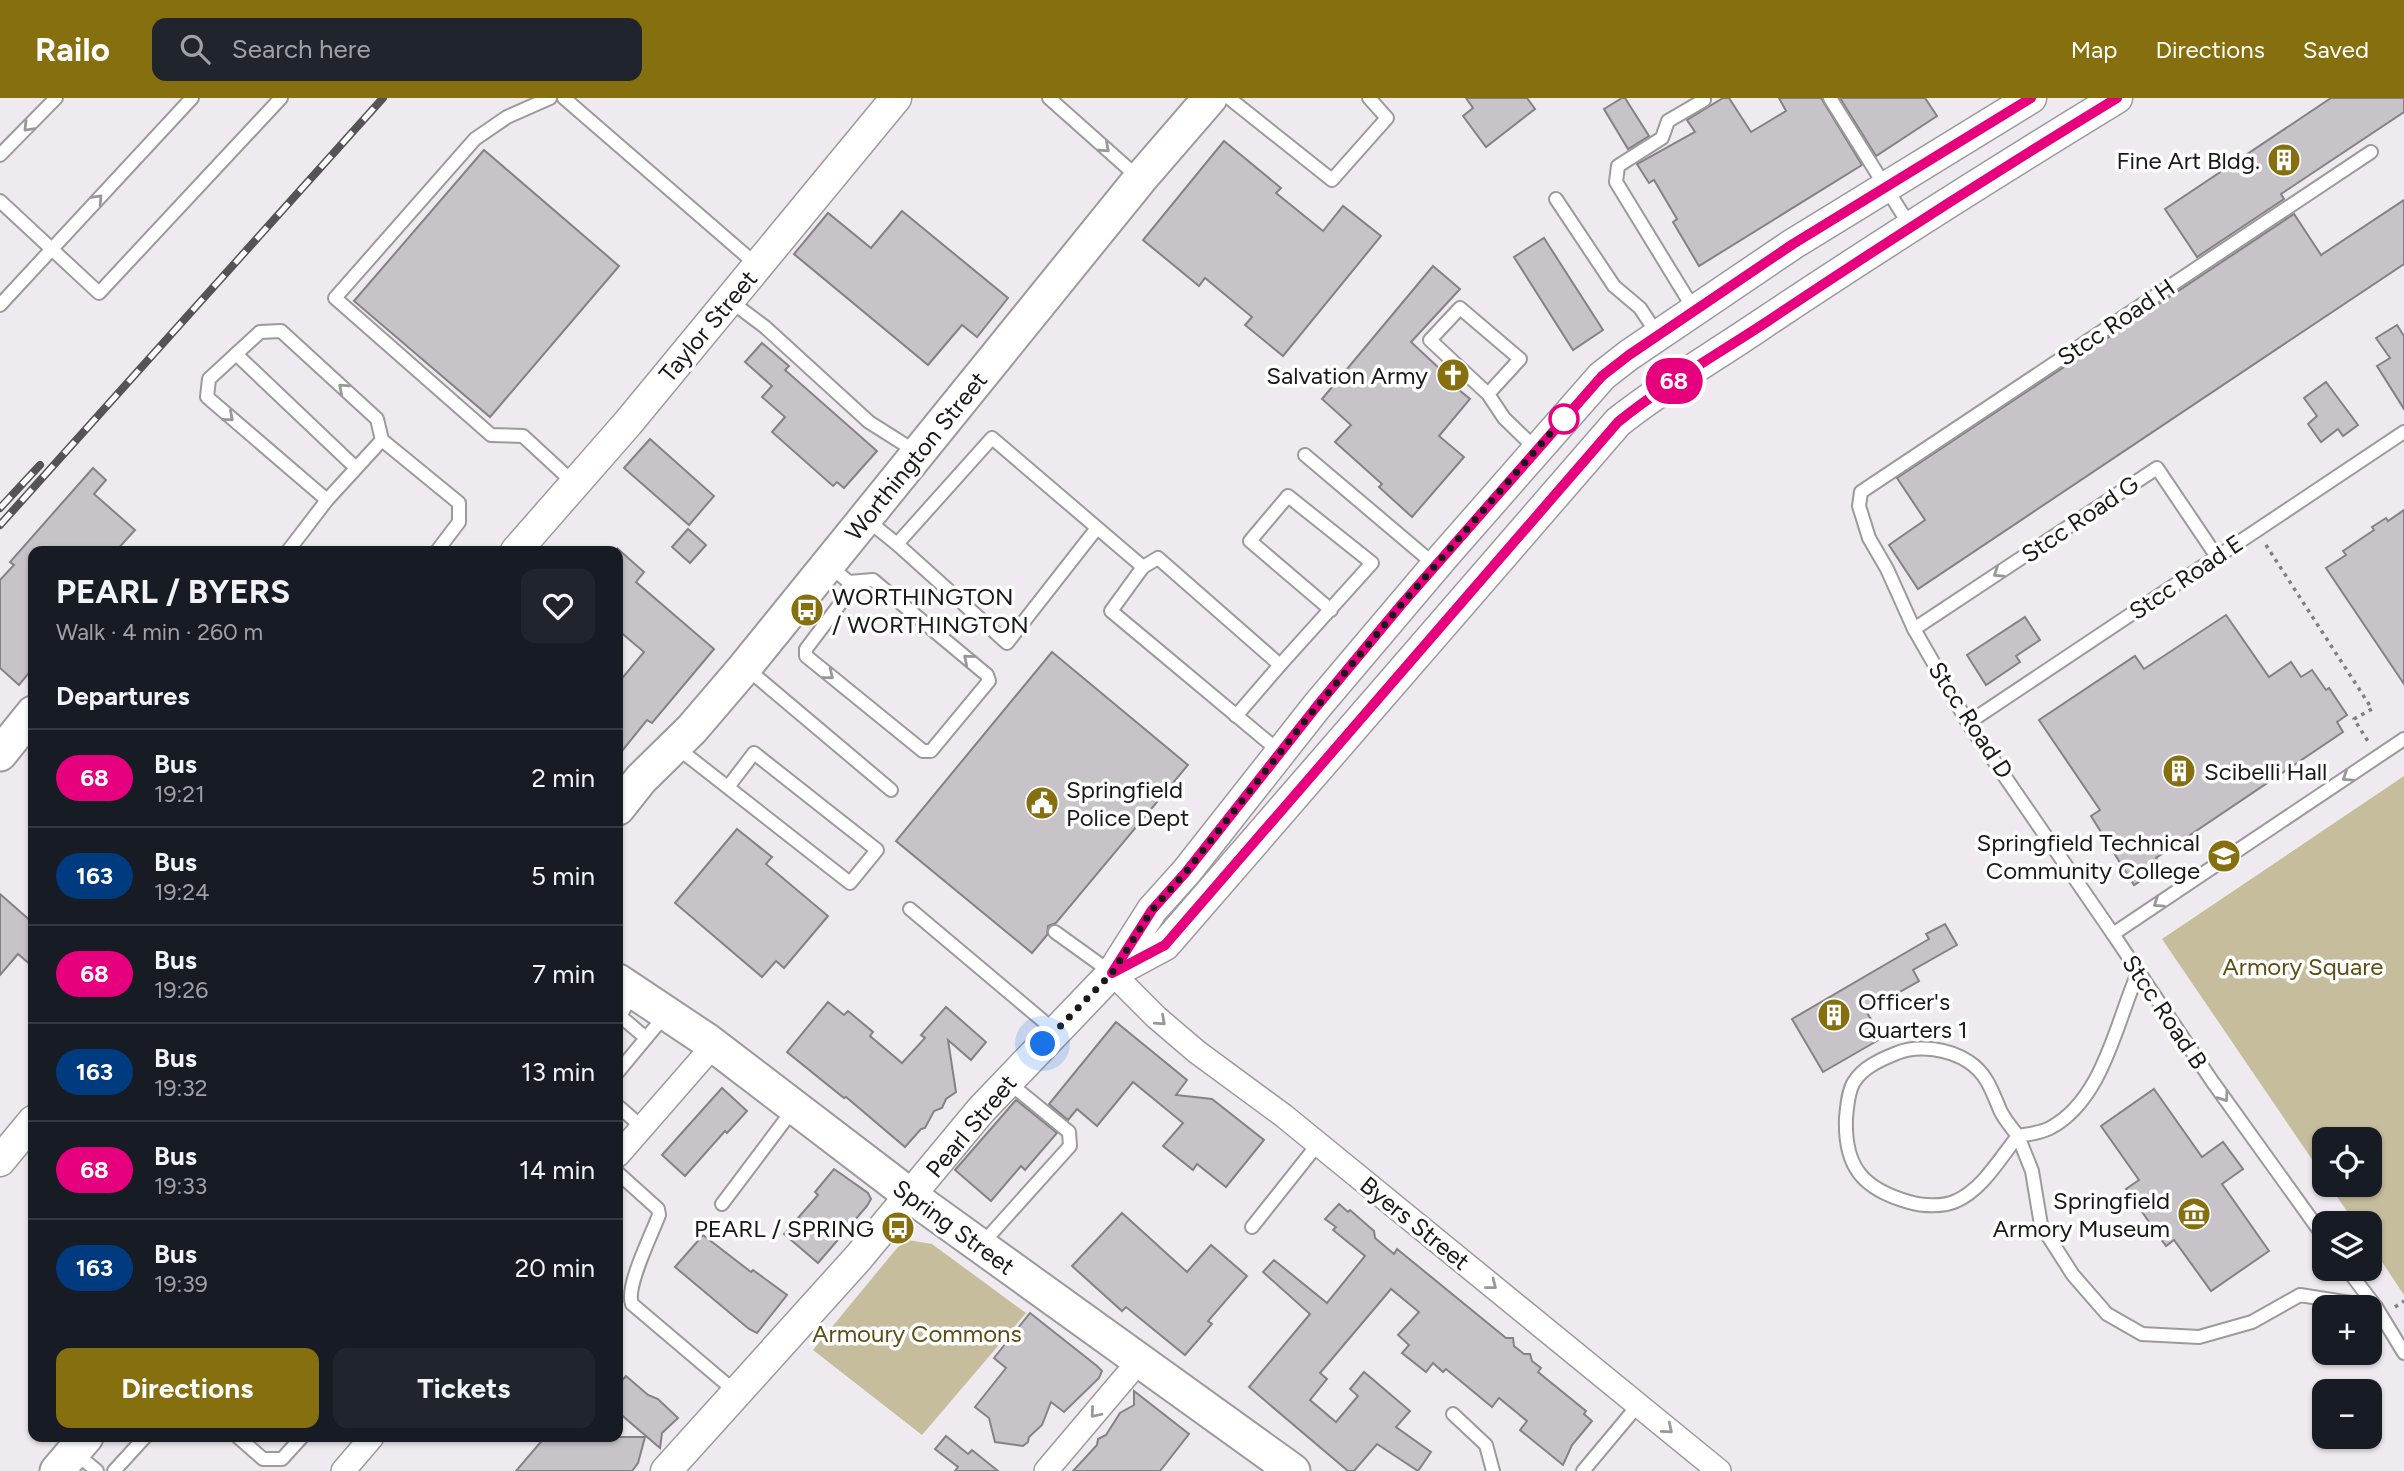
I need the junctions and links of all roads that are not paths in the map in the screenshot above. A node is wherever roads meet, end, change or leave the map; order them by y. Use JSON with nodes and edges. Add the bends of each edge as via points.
{"nodes":[{"id":1,"x":56,"y":98,"type":"edge"},
{"id":2,"x":192,"y":98,"type":"edge"},
{"id":3,"x":281,"y":98,"type":"edge"},
{"id":4,"x":550,"y":98,"type":"edge"},
{"id":5,"x":564,"y":98,"type":"edge"},
{"id":6,"x":896,"y":98,"type":"edge"},
{"id":7,"x":1049,"y":98,"type":"edge"},
{"id":8,"x":1210,"y":98,"type":"edge"},
{"id":9,"x":1229,"y":98,"type":"edge"},
{"id":10,"x":1369,"y":98,"type":"edge"},
{"id":11,"x":1830,"y":98,"type":"edge"},
{"id":12,"x":2031,"y":98,"type":"edge"},
{"id":13,"x":2117,"y":98,"type":"edge"},
{"id":14,"x":1704,"y":100,"type":"dead end"},
{"id":15,"x":2371,"y":152,"type":"dead end"},
{"id":16,"x":0,"y":155,"type":"edge"},
{"id":17,"x":1140,"y":179,"type":"junction"},
{"id":18,"x":1885,"y":187,"type":"junction"},
{"id":19,"x":1556,"y":199,"type":"dead end"},
{"id":20,"x":0,"y":201,"type":"edge"},
{"id":21,"x":1910,"y":227,"type":"junction"},
{"id":22,"x":51,"y":249,"type":"junction"},
{"id":23,"x":758,"y":266,"type":"junction"},
{"id":24,"x":729,"y":300,"type":"junction"},
{"id":25,"x":0,"y":305,"type":"edge"},
{"id":26,"x":1695,"y":311,"type":"junction"},
{"id":27,"x":1658,"y":336,"type":"junction"},
{"id":28,"x":236,"y":354,"type":"junction"},
{"id":29,"x":1488,"y":394,"type":"junction"},
{"id":30,"x":2404,"y":432,"type":"edge"},
{"id":31,"x":382,"y":440,"type":"junction"},
{"id":32,"x":1537,"y":450,"type":"junction"},
{"id":33,"x":918,"y":454,"type":"junction"},
{"id":34,"x":1305,"y":455,"type":"dead end"},
{"id":35,"x":356,"y":468,"type":"junction"},
{"id":36,"x":1569,"y":477,"type":"junction"},
{"id":37,"x":575,"y":484,"type":"junction"},
{"id":38,"x":1861,"y":492,"type":"joint"},
{"id":39,"x":327,"y":500,"type":"junction"},
{"id":40,"x":865,"y":519,"type":"junction"},
{"id":41,"x":1097,"y":528,"type":"junction"},
{"id":42,"x":897,"y":544,"type":"junction"},
{"id":43,"x":292,"y":546,"type":"edge"},
{"id":44,"x":441,"y":546,"type":"edge"},
{"id":45,"x":520,"y":546,"type":"edge"},
{"id":46,"x":2217,"y":557,"type":"junction"},
{"id":47,"x":1435,"y":565,"type":"junction"},
{"id":48,"x":1143,"y":567,"type":"junction"},
{"id":49,"x":838,"y":573,"type":"junction"},
{"id":50,"x":1331,"y":610,"type":"junction"},
{"id":51,"x":1914,"y":629,"type":"junction"},
{"id":52,"x":1280,"y":665,"type":"junction"},
{"id":53,"x":745,"y":667,"type":"junction"},
{"id":54,"x":1236,"y":716,"type":"junction"},
{"id":55,"x":28,"y":719,"type":"edge"},
{"id":56,"x":1968,"y":723,"type":"junction"},
{"id":57,"x":2404,"y":739,"type":"edge"},
{"id":58,"x":675,"y":746,"type":"junction"},
{"id":59,"x":1280,"y":752,"type":"junction"},
{"id":60,"x":0,"y":754,"type":"edge"},
{"id":61,"x":1310,"y":777,"type":"junction"},
{"id":62,"x":728,"y":787,"type":"junction"},
{"id":63,"x":891,"y":790,"type":"dead end"},
{"id":64,"x":623,"y":802,"type":"edge"},
{"id":65,"x":910,"y":909,"type":"dead end"},
{"id":66,"x":1055,"y":932,"type":"dead end"},
{"id":67,"x":2113,"y":934,"type":"junction"},
{"id":68,"x":1112,"y":973,"type":"junction"},
{"id":69,"x":2138,"y":973,"type":"junction"},
{"id":70,"x":626,"y":986,"type":"edge"},
{"id":71,"x":667,"y":1013,"type":"junction"},
{"id":72,"x":623,"y":1019,"type":"edge"},
{"id":73,"x":1056,"y":1031,"type":"junction"},
{"id":74,"x":646,"y":1038,"type":"junction"},
{"id":75,"x":713,"y":1046,"type":"junction"},
{"id":76,"x":623,"y":1066,"type":"edge"},
{"id":77,"x":1007,"y":1081,"type":"junction"},
{"id":78,"x":795,"y":1107,"type":"junction"},
{"id":79,"x":623,"y":1110,"type":"edge"},
{"id":80,"x":642,"y":1127,"type":"junction"},
{"id":81,"x":28,"y":1128,"type":"edge"},
{"id":82,"x":2018,"y":1136,"type":"junction"},
{"id":83,"x":1318,"y":1144,"type":"junction"},
{"id":84,"x":623,"y":1149,"type":"edge"},
{"id":85,"x":0,"y":1161,"type":"edge"},
{"id":86,"x":623,"y":1178,"type":"edge"},
{"id":87,"x":911,"y":1196,"type":"junction"},
{"id":88,"x":722,"y":1204,"type":"dead end"},
{"id":89,"x":2312,"y":1220,"type":"edge"},
{"id":90,"x":1252,"y":1227,"type":"dead end"},
{"id":91,"x":980,"y":1246,"type":"junction"},
{"id":92,"x":2356,"y":1281,"type":"edge"},
{"id":93,"x":2367,"y":1295,"type":"edge"},
{"id":94,"x":2312,"y":1297,"type":"edge"},
{"id":95,"x":2382,"y":1317,"type":"edge"},
{"id":96,"x":2404,"y":1353,"type":"edge"},
{"id":97,"x":1139,"y":1361,"type":"junction"},
{"id":98,"x":737,"y":1393,"type":"junction"},
{"id":99,"x":1639,"y":1404,"type":"junction"},
{"id":100,"x":1453,"y":1414,"type":"dead end"},
{"id":101,"x":140,"y":1442,"type":"edge"},
{"id":102,"x":244,"y":1442,"type":"edge"},
{"id":103,"x":297,"y":1442,"type":"edge"},
{"id":104,"x":368,"y":1442,"type":"edge"},
{"id":105,"x":114,"y":1471,"type":"edge"},
{"id":106,"x":343,"y":1471,"type":"edge"},
{"id":107,"x":666,"y":1471,"type":"edge"},
{"id":108,"x":1046,"y":1471,"type":"edge"},
{"id":109,"x":1293,"y":1471,"type":"edge"},
{"id":110,"x":1493,"y":1471,"type":"edge"},
{"id":111,"x":1583,"y":1471,"type":"edge"},
{"id":112,"x":1719,"y":1471,"type":"edge"}],
"edges":[{"from":1,"to":16,"type":"lane","one_way":true},
{"from":22,"to":2,"type":"lane","one_way":true},
{"from":3,"to":22,"type":"lane","via":[[99,293]]},
{"from":4,"to":37,"type":"lane","via":[[475,139],[335,298],[491,436],[523,436]]},
{"from":5,"to":23,"type":"lane"},
{"from":6,"to":23,"type":"street","name":"Taylor Street"},
{"from":7,"to":17,"type":"lane","one_way":true},
{"from":8,"to":17,"type":"main road","name":"Worthington Street"},
{"from":9,"to":10,"type":"lane","via":[[1332,180],[1387,118]]},
{"from":11,"to":18,"type":"lane"},
{"from":12,"to":18,"type":"street","name":"Pearl Street"},
{"from":13,"to":21,"type":"street","name":"Pearl Street"},
{"from":14,"to":26,"type":"lane","via":[[1668,121],[1662,138],[1618,166],[1616,182]]},
{"from":15,"to":38,"type":"lane","name":"Stcc Road H"},
{"from":17,"to":33,"type":"main road","name":"Worthington Street"},
{"from":18,"to":21,"type":"lane"},
{"from":18,"to":26,"type":"street","name":"Pearl Street"},
{"from":19,"to":27,"type":"lane","via":[[1614,286],[1640,308]]},
{"from":20,"to":22,"type":"lane"},
{"from":21,"to":36,"type":"street","name":"Pearl Street","via":[[1652,395],[1618,422]]},
{"from":22,"to":25,"type":"lane"},
{"from":23,"to":24,"type":"street","name":"Taylor Street"},
{"from":24,"to":33,"type":"lane","via":[[869,422]]},
{"from":24,"to":37,"type":"street","name":"Taylor Street"},
{"from":26,"to":27,"type":"street","name":"Pearl Street"},
{"from":27,"to":32,"type":"street","name":"Pearl Street","via":[[1602,376]]},
{"from":31,"to":28,"type":"lane","one_way":true,"via":[[377,419],[281,331],[260,332]]},
{"from":28,"to":35,"type":"lane"},
{"from":28,"to":39,"type":"lane","one_way":true,"via":[[209,379],[207,397]]},
{"from":29,"to":29,"type":"lane","via":[[1430,340],[1460,308],[1520,359]]},
{"from":29,"to":32,"type":"lane","via":[[1504,418]]},
{"from":30,"to":46,"type":"lane","name":"Stcc Road E"},
{"from":31,"to":35,"type":"lane"},
{"from":31,"to":44,"type":"lane","via":[[459,503],[459,522]]},
{"from":32,"to":36,"type":"street"},
{"from":32,"to":47,"type":"street","name":"Pearl Street"},
{"from":33,"to":40,"type":"main road","name":"Worthington Street"},
{"from":34,"to":47,"type":"lane"},
{"from":35,"to":39,"type":"lane"},
{"from":36,"to":61,"type":"street","name":"Pearl Street"},
{"from":37,"to":45,"type":"street","name":"Taylor Street"},
{"from":38,"to":51,"type":"lane","name":"Stcc Road D","via":[[1859,506],[1869,538]]},
{"from":39,"to":43,"type":"lane"},
{"from":40,"to":42,"type":"lane"},
{"from":40,"to":49,"type":"main road","name":"Worthington Street"},
{"from":41,"to":42,"type":"lane","via":[[992,438]]},
{"from":41,"to":42,"type":"lane","via":[[1007,643]]},
{"from":41,"to":48,"type":"lane"},
{"from":46,"to":51,"type":"lane","name":"Stcc Road G","one_way":true,"via":[[2157,468]]},
{"from":46,"to":56,"type":"lane","name":"Stcc Road E"},
{"from":47,"to":59,"type":"street","name":"Pearl Street"},
{"from":48,"to":52,"type":"lane","via":[[1158,558]]},
{"from":48,"to":54,"type":"lane","via":[[1111,611]]},
{"from":49,"to":49,"type":"lane","one_way":true,"via":[[846,596],[806,649],[806,656],[923,751],[931,751],[989,681],[987,675],[873,580]]},
{"from":49,"to":53,"type":"main road","name":"Worthington Street"},
{"from":50,"to":50,"type":"lane","via":[[1372,563],[1288,496],[1250,541]]},
{"from":50,"to":52,"type":"lane"},
{"from":51,"to":56,"type":"lane","name":"Stcc Road D"},
{"from":52,"to":54,"type":"lane"},
{"from":53,"to":58,"type":"main road","name":"Worthington Street"},
{"from":53,"to":63,"type":"lane"},
{"from":54,"to":59,"type":"lane"},
{"from":55,"to":60,"type":"main road"},
{"from":56,"to":67,"type":"lane","name":"Stcc Road D"},
{"from":57,"to":67,"type":"lane","name":"Stcc Road B","one_way":true},
{"from":58,"to":62,"type":"lane"},
{"from":58,"to":64,"type":"main road","name":"Worthington Street"},
{"from":59,"to":61,"type":"street"},
{"from":59,"to":68,"type":"street","name":"Pearl Street","via":[[1152,910]]},
{"from":61,"to":68,"type":"street","name":"Pearl Street","via":[[1165,945]]},
{"from":62,"to":62,"type":"lane","via":[[850,883],[877,850],[754,753]]},
{"from":65,"to":73,"type":"lane"},
{"from":66,"to":68,"type":"lane"},
{"from":67,"to":69,"type":"lane","name":"Stcc Road B"},
{"from":68,"to":73,"type":"street","name":"Pearl Street"},
{"from":68,"to":83,"type":"street","name":"Byers Street","one_way":true,"via":[[1182,1039]]},
{"from":69,"to":82,"type":"lane","via":[[2101,1071],[2077,1106],[2049,1129]]},
{"from":69,"to":89,"type":"lane","name":"Stcc Road B","one_way":true},
{"from":70,"to":71,"type":"main road","name":"Spring Street"},
{"from":71,"to":74,"type":"lane"},
{"from":71,"to":75,"type":"main road","name":"Spring Street"},
{"from":72,"to":74,"type":"lane"},
{"from":73,"to":77,"type":"street","name":"Pearl Street"},
{"from":74,"to":76,"type":"lane"},
{"from":75,"to":78,"type":"main road","name":"Spring Street"},
{"from":75,"to":80,"type":"street"},
{"from":77,"to":87,"type":"street","name":"Pearl Street"},
{"from":77,"to":91,"type":"lane","via":[[1069,1132],[1070,1146]]},
{"from":78,"to":87,"type":"main road","name":"Spring Street"},
{"from":78,"to":88,"type":"lane"},
{"from":79,"to":80,"type":"lane"},
{"from":80,"to":84,"type":"street"},
{"from":81,"to":85,"type":"street"},
{"from":82,"to":82,"type":"lane","via":[[2001,1112],[1990,1083],[1969,1062],[1941,1049],[1906,1049],[1877,1062],[1853,1082],[1846,1137],[1852,1164],[1872,1187],[1895,1198],[1921,1205],[1955,1202],[1982,1183]]},
{"from":82,"to":94,"type":"lane","via":[[2032,1171],[2041,1225],[2073,1275],[2107,1314],[2143,1334],[2199,1337],[2252,1322],[2300,1295]]},
{"from":83,"to":90,"type":"lane"},
{"from":83,"to":99,"type":"street","name":"Byers Street","one_way":true},
{"from":86,"to":98,"type":"lane","via":[[659,1215],[634,1281],[629,1298],[632,1304]]},
{"from":87,"to":91,"type":"main road","name":"Spring Street"},
{"from":87,"to":98,"type":"street","name":"Pearl Street"},
{"from":91,"to":97,"type":"main road","name":"Spring Street"},
{"from":92,"to":93,"type":"lane"},
{"from":95,"to":96,"type":"lane"},
{"from":97,"to":108,"type":"street","one_way":true},
{"from":97,"to":109,"type":"main road","name":"Spring Street"},
{"from":98,"to":107,"type":"street","name":"Pearl Street"},
{"from":99,"to":111,"type":"lane"},
{"from":99,"to":112,"type":"street","name":"Byers Street","one_way":true},
{"from":100,"to":110,"type":"lane","via":[[1486,1445]]},
{"from":101,"to":105,"type":"lane"},
{"from":102,"to":103,"type":"lane","via":[[263,1459],[282,1459]]},
{"from":104,"to":106,"type":"street"}]}
